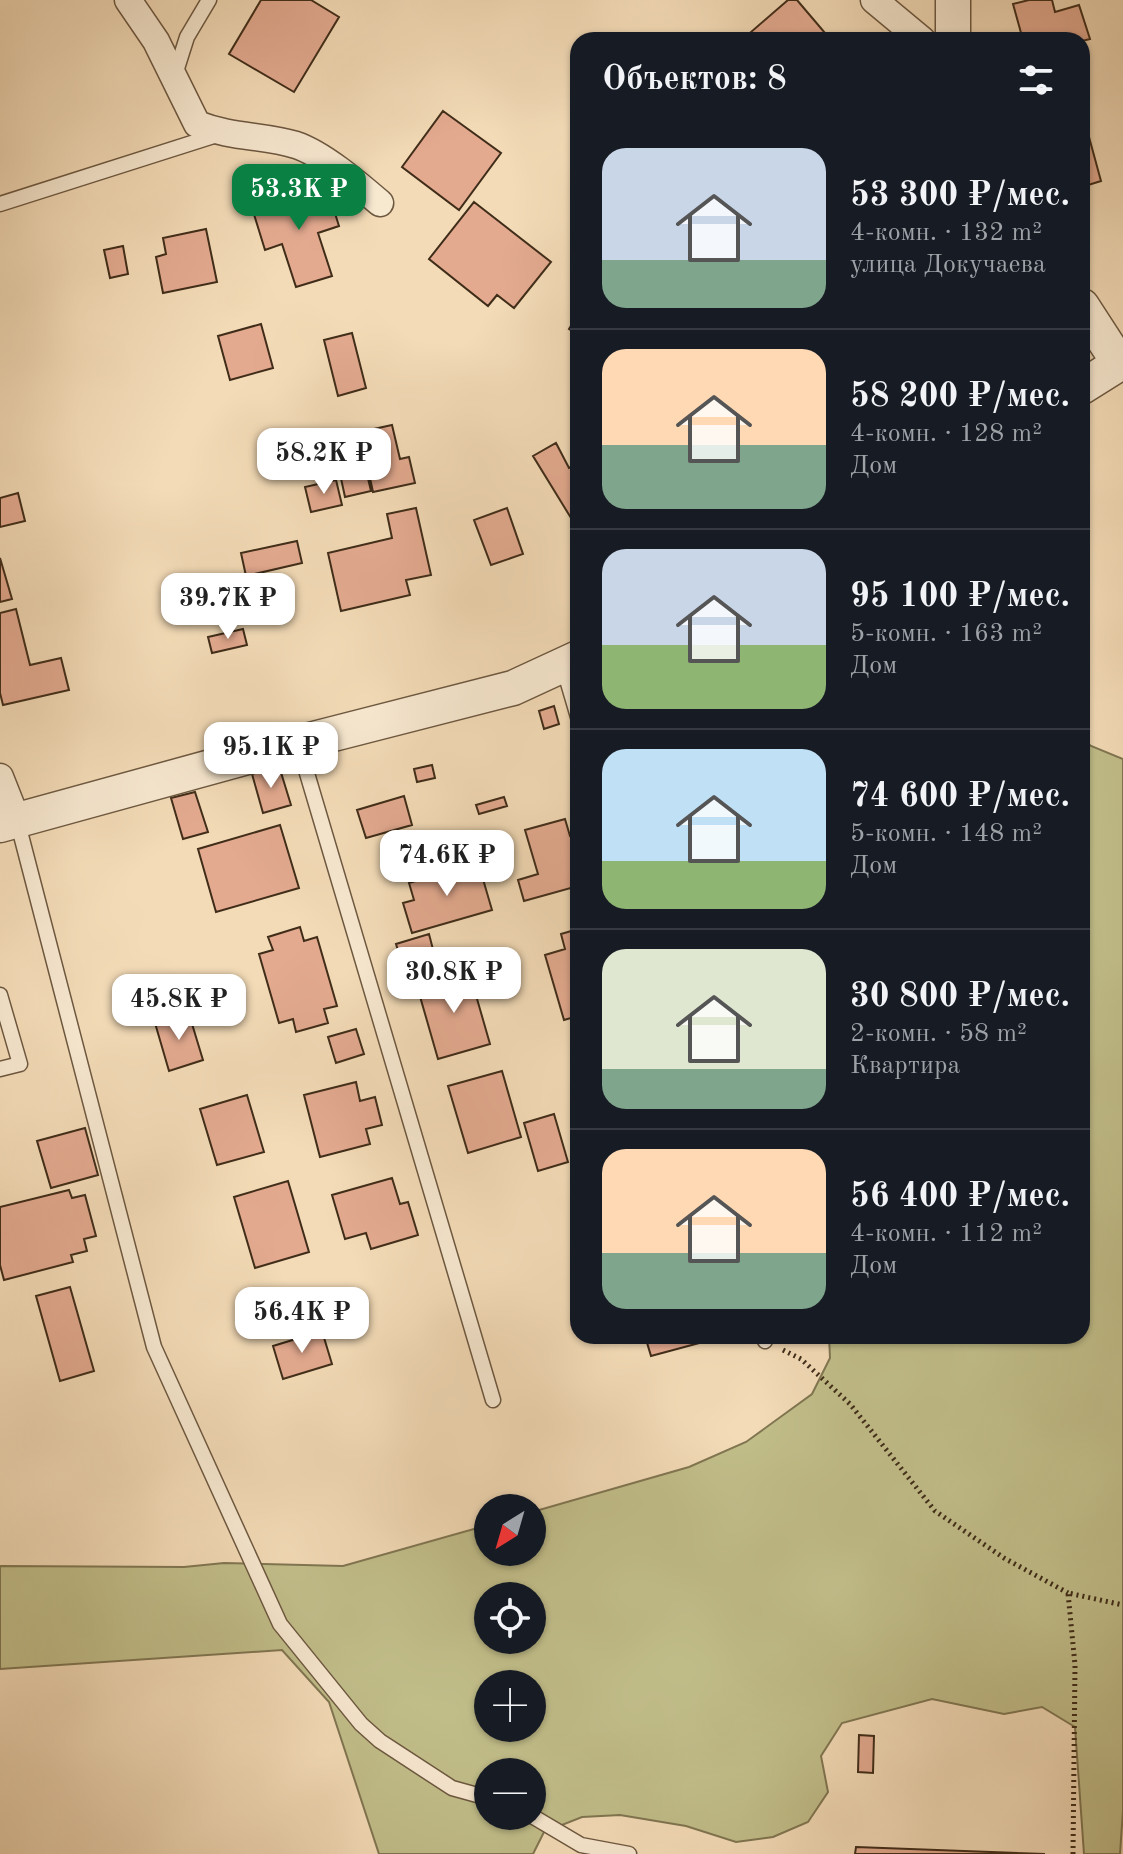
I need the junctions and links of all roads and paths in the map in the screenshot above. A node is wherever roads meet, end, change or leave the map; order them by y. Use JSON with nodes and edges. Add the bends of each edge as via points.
{"nodes":[{"id":1,"x":128,"y":0,"type":"edge"},
{"id":2,"x":209,"y":0,"type":"edge"},
{"id":3,"x":874,"y":0,"type":"edge"},
{"id":4,"x":953,"y":0,"type":"edge"},
{"id":5,"x":912,"y":32,"type":"edge"},
{"id":6,"x":953,"y":32,"type":"edge"},
{"id":7,"x":174,"y":78,"type":"junction"},
{"id":8,"x":220,"y":134,"type":"junction"},
{"id":9,"x":380,"y":203,"type":"dead end"},
{"id":10,"x":0,"y":204,"type":"edge"},
{"id":11,"x":1090,"y":317,"type":"edge"},
{"id":12,"x":1121,"y":362,"type":"edge"},
{"id":13,"x":1090,"y":382,"type":"edge"},
{"id":14,"x":570,"y":661,"type":"edge"},
{"id":15,"x":298,"y":743,"type":"junction"},
{"id":16,"x":0,"y":777,"type":"edge"},
{"id":17,"x":9,"y":822,"type":"edge"},
{"id":18,"x":0,"y":995,"type":"edge"},
{"id":19,"x":0,"y":1069,"type":"edge"},
{"id":20,"x":775,"y":1344,"type":"edge"},
{"id":21,"x":493,"y":1400,"type":"dead end"},
{"id":22,"x":1068,"y":1593,"type":"junction"},
{"id":23,"x":1123,"y":1605,"type":"edge"},
{"id":24,"x":474,"y":1794,"type":"edge"},
{"id":25,"x":546,"y":1824,"type":"edge"},
{"id":26,"x":629,"y":1854,"type":"edge"},
{"id":27,"x":1073,"y":1854,"type":"edge"}],
"edges":[{"from":1,"to":7,"type":"street"},
{"from":2,"to":7,"type":"lane","via":[[187,37]]},
{"from":3,"to":5,"type":"street"},
{"from":4,"to":6,"type":"street"},
{"from":7,"to":8,"type":"street","via":[[197,124]]},
{"from":8,"to":9,"type":"street","via":[[298,146],[347,175]]},
{"from":8,"to":10,"type":"lane"},
{"from":11,"to":12,"type":"street"},
{"from":12,"to":13,"type":"street"},
{"from":14,"to":15,"type":"street","via":[[513,688]]},
{"from":15,"to":17,"type":"street"},
{"from":15,"to":21,"type":"lane"},
{"from":16,"to":17,"type":"street"},
{"from":17,"to":24,"type":"lane","via":[[154,1347],[280,1624],[380,1741],[452,1788]]},
{"from":18,"to":19,"type":"lane","via":[[20,1064]]},
{"from":20,"to":22,"type":"path","via":[[801,1359],[850,1404],[935,1511]]},
{"from":22,"to":23,"type":"path"},
{"from":22,"to":27,"type":"path","via":[[1075,1665]]},
{"from":25,"to":26,"type":"lane","via":[[581,1845]]}]}
